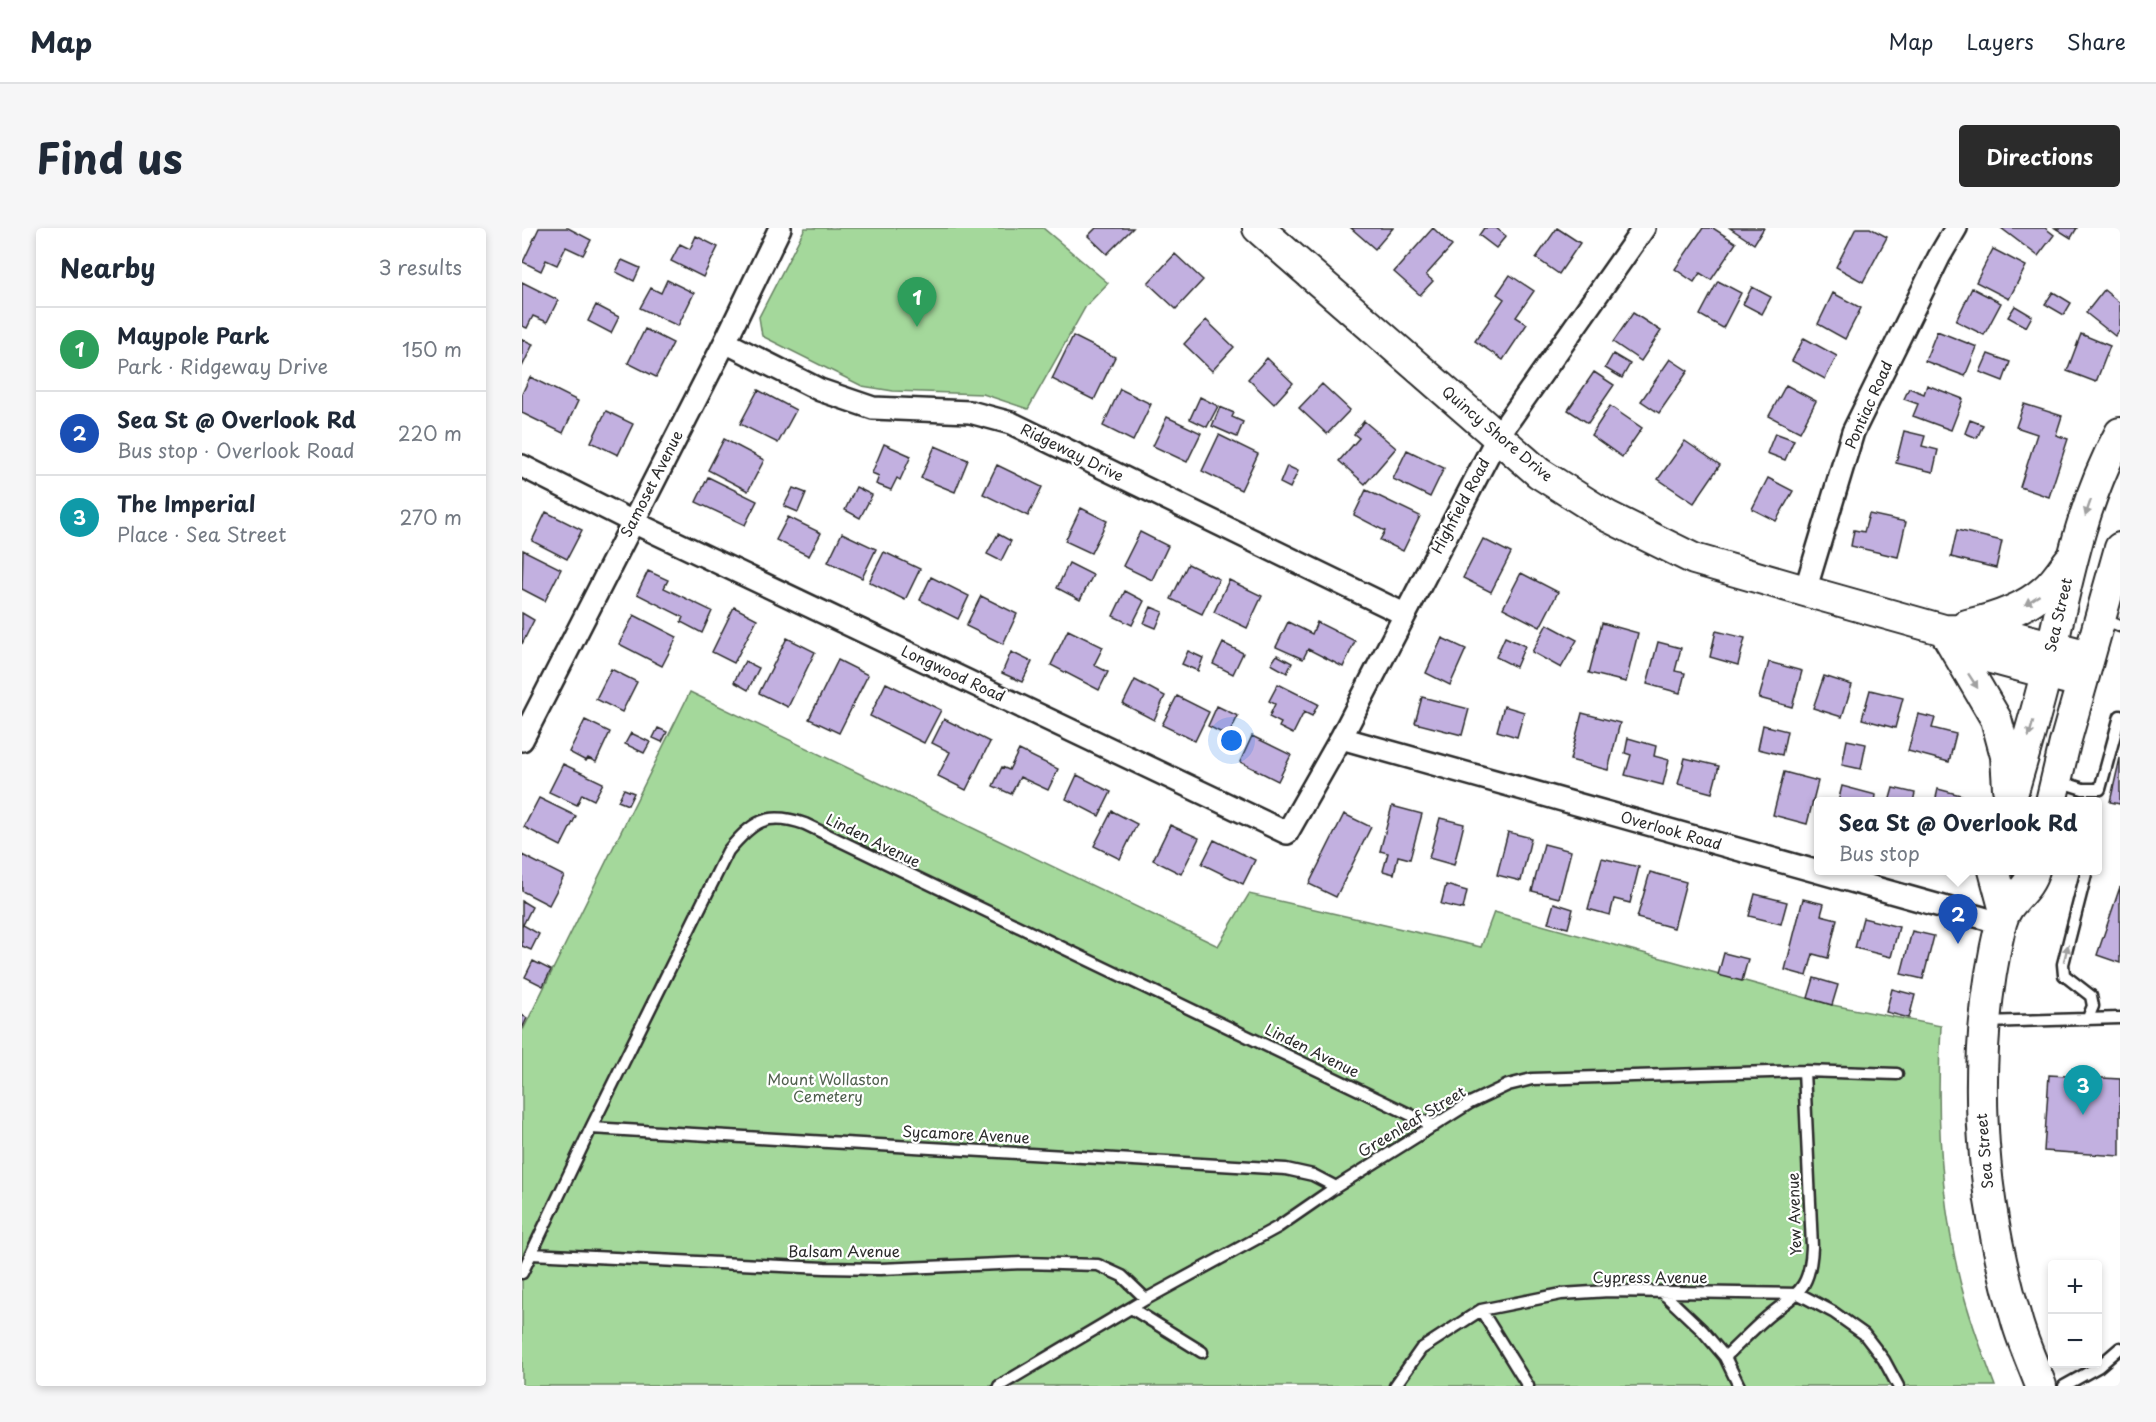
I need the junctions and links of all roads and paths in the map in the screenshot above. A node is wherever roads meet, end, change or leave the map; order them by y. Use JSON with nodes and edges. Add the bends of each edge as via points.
{"nodes":[{"id":1,"x":780,"y":228,"type":"edge"},
{"id":2,"x":1258,"y":228,"type":"edge"},
{"id":3,"x":1644,"y":228,"type":"edge"},
{"id":4,"x":1956,"y":228,"type":"edge"},
{"id":5,"x":725,"y":342,"type":"junction"},
{"id":6,"x":2120,"y":433,"type":"edge"},
{"id":7,"x":1498,"y":436,"type":"junction"},
{"id":8,"x":522,"y":466,"type":"edge"},
{"id":9,"x":633,"y":522,"type":"junction"},
{"id":10,"x":2120,"y":548,"type":"edge"},
{"id":11,"x":2072,"y":558,"type":"junction"},
{"id":12,"x":1805,"y":591,"type":"junction"},
{"id":13,"x":1404,"y":614,"type":"junction"},
{"id":14,"x":2110,"y":622,"type":"edge"},
{"id":15,"x":1944,"y":630,"type":"junction"},
{"id":16,"x":2049,"y":659,"type":"junction"},
{"id":17,"x":2085,"y":669,"type":"junction"},
{"id":18,"x":2120,"y":716,"type":"edge"},
{"id":19,"x":1341,"y":738,"type":"junction"},
{"id":20,"x":522,"y":740,"type":"edge"},
{"id":21,"x":2053,"y":791,"type":"edge"},
{"id":22,"x":2010,"y":797,"type":"edge"},
{"id":23,"x":2011,"y":797,"type":"edge"},
{"id":24,"x":1814,"y":866,"type":"edge"},
{"id":25,"x":1848,"y":875,"type":"edge"},
{"id":26,"x":1995,"y":875,"type":"edge"},
{"id":27,"x":2032,"y":875,"type":"edge"},
{"id":28,"x":2086,"y":875,"type":"edge"},
{"id":29,"x":2003,"y":917,"type":"junction"},
{"id":30,"x":2088,"y":1018,"type":"junction"},
{"id":31,"x":2120,"y":1018,"type":"edge"},
{"id":32,"x":1986,"y":1022,"type":"junction"},
{"id":33,"x":1804,"y":1071,"type":"junction"},
{"id":34,"x":1897,"y":1074,"type":"dead end"},
{"id":35,"x":1434,"y":1126,"type":"junction"},
{"id":36,"x":591,"y":1128,"type":"junction"},
{"id":37,"x":1336,"y":1187,"type":"junction"},
{"id":38,"x":531,"y":1254,"type":"junction"},
{"id":39,"x":522,"y":1273,"type":"edge"},
{"id":40,"x":1662,"y":1292,"type":"junction"},
{"id":41,"x":1799,"y":1294,"type":"junction"},
{"id":42,"x":1146,"y":1299,"type":"junction"},
{"id":43,"x":1131,"y":1308,"type":"junction"},
{"id":44,"x":1481,"y":1310,"type":"junction"},
{"id":45,"x":2120,"y":1348,"type":"edge"},
{"id":46,"x":1202,"y":1352,"type":"dead end"},
{"id":47,"x":1725,"y":1357,"type":"junction"},
{"id":48,"x":999,"y":1386,"type":"edge"},
{"id":49,"x":1395,"y":1386,"type":"edge"},
{"id":50,"x":1528,"y":1386,"type":"edge"},
{"id":51,"x":1739,"y":1386,"type":"edge"},
{"id":52,"x":1898,"y":1386,"type":"edge"},
{"id":53,"x":2041,"y":1386,"type":"edge"},
{"id":54,"x":2064,"y":1386,"type":"edge"}],
"edges":[{"from":1,"to":5,"type":"street","name":"Samoset Avenue"},
{"from":2,"to":7,"type":"main road","name":"Quincy Shore Drive"},
{"from":3,"to":7,"type":"street","name":"Highfield Road"},
{"from":4,"to":12,"type":"street","name":"Pontiac Road","via":[[1854,432]]},
{"from":5,"to":9,"type":"street","name":"Samoset Avenue"},
{"from":5,"to":13,"type":"street","name":"Ridgeway Drive","via":[[820,390],[873,408],[970,412],[1011,423]]},
{"from":6,"to":11,"type":"main road","name":"Sea Street","one_way":true,"via":[[2088,505]]},
{"from":7,"to":12,"type":"main road","name":"Quincy Shore Drive","via":[[1539,473],[1607,516],[1694,559]]},
{"from":7,"to":13,"type":"street","name":"Highfield Road"},
{"from":8,"to":9,"type":"street","name":"Longwood Road"},
{"from":9,"to":19,"type":"street","name":"Longwood Road","via":[[1287,833]]},
{"from":9,"to":20,"type":"street","name":"Samoset Avenue"},
{"from":10,"to":14,"type":"main road"},
{"from":11,"to":15,"type":"main road","one_way":true,"via":[[2045,590],[2028,603],[1987,621]]},
{"from":11,"to":16,"type":"main road","name":"Sea Street"},
{"from":12,"to":15,"type":"main road","name":"Quincy Shore Drive"},
{"from":13,"to":19,"type":"street","name":"Highfield Road"},
{"from":14,"to":17,"type":"main road"},
{"from":15,"to":16,"type":"main road","name":"Quincy Shore Drive","via":[[1994,631]]},
{"from":15,"to":22,"type":"main road","one_way":true,"via":[[1996,719],[2006,756]]},
{"from":16,"to":17,"type":"main road","name":"Quincy Shore Drive"},
{"from":16,"to":23,"type":"main road","name":"Sea Street","one_way":true},
{"from":17,"to":21,"type":"main road"},
{"from":18,"to":21,"type":"lane","via":[[2100,789]]},
{"from":19,"to":24,"type":"street","name":"Overlook Road"},
{"from":25,"to":29,"type":"street","name":"Overlook Road"},
{"from":26,"to":29,"type":"main road","name":"Sea Street"},
{"from":27,"to":29,"type":"main road","name":"Sea Street"},
{"from":30,"to":28,"type":"lane","one_way":true,"via":[[2091,996],[2064,975],[2063,964]]},
{"from":29,"to":32,"type":"main road","name":"Sea Street","via":[[1991,968]]},
{"from":30,"to":31,"type":"lane"},
{"from":30,"to":32,"type":"lane"},
{"from":32,"to":53,"type":"main road","name":"Sea Street","via":[[1981,1086],[1989,1204],[2016,1320]]},
{"from":33,"to":34,"type":"lane","name":"Greenleaf Street"},
{"from":33,"to":35,"type":"lane","name":"Greenleaf Street","via":[[1532,1079],[1508,1085],[1470,1103]]},
{"from":33,"to":41,"type":"lane","name":"Yew Avenue","via":[[1812,1247],[1809,1270]]},
{"from":35,"to":36,"type":"lane","name":"Linden Avenue","via":[[786,818],[762,820],[729,852]]},
{"from":35,"to":37,"type":"lane","name":"Greenleaf Street"},
{"from":36,"to":37,"type":"lane","name":"Sycamore Avenue","via":[[1286,1168],[1313,1175]]},
{"from":36,"to":38,"type":"lane","name":"Linden Avenue"},
{"from":37,"to":42,"type":"lane","name":"Greenleaf Street","via":[[1278,1227]]},
{"from":38,"to":39,"type":"lane","name":"Linden Avenue"},
{"from":38,"to":42,"type":"lane","name":"Balsam Avenue","via":[[825,1268],[1098,1265],[1122,1276]]},
{"from":40,"to":41,"type":"lane","name":"Cypress Avenue"},
{"from":40,"to":44,"type":"lane","name":"Cypress Avenue","via":[[1561,1294]]},
{"from":40,"to":47,"type":"lane"},
{"from":41,"to":47,"type":"lane","via":[[1766,1318]]},
{"from":41,"to":52,"type":"lane","name":"Cypress Avenue","via":[[1833,1311],[1864,1334]]},
{"from":42,"to":43,"type":"lane","name":"Greenleaf Street"},
{"from":43,"to":46,"type":"lane"},
{"from":43,"to":48,"type":"lane","name":"Greenleaf Street"},
{"from":44,"to":49,"type":"lane","name":"Cypress Avenue","via":[[1421,1349]]},
{"from":44,"to":50,"type":"lane"},
{"from":45,"to":54,"type":"lane","via":[[2098,1367]]},
{"from":47,"to":51,"type":"lane"}]}
